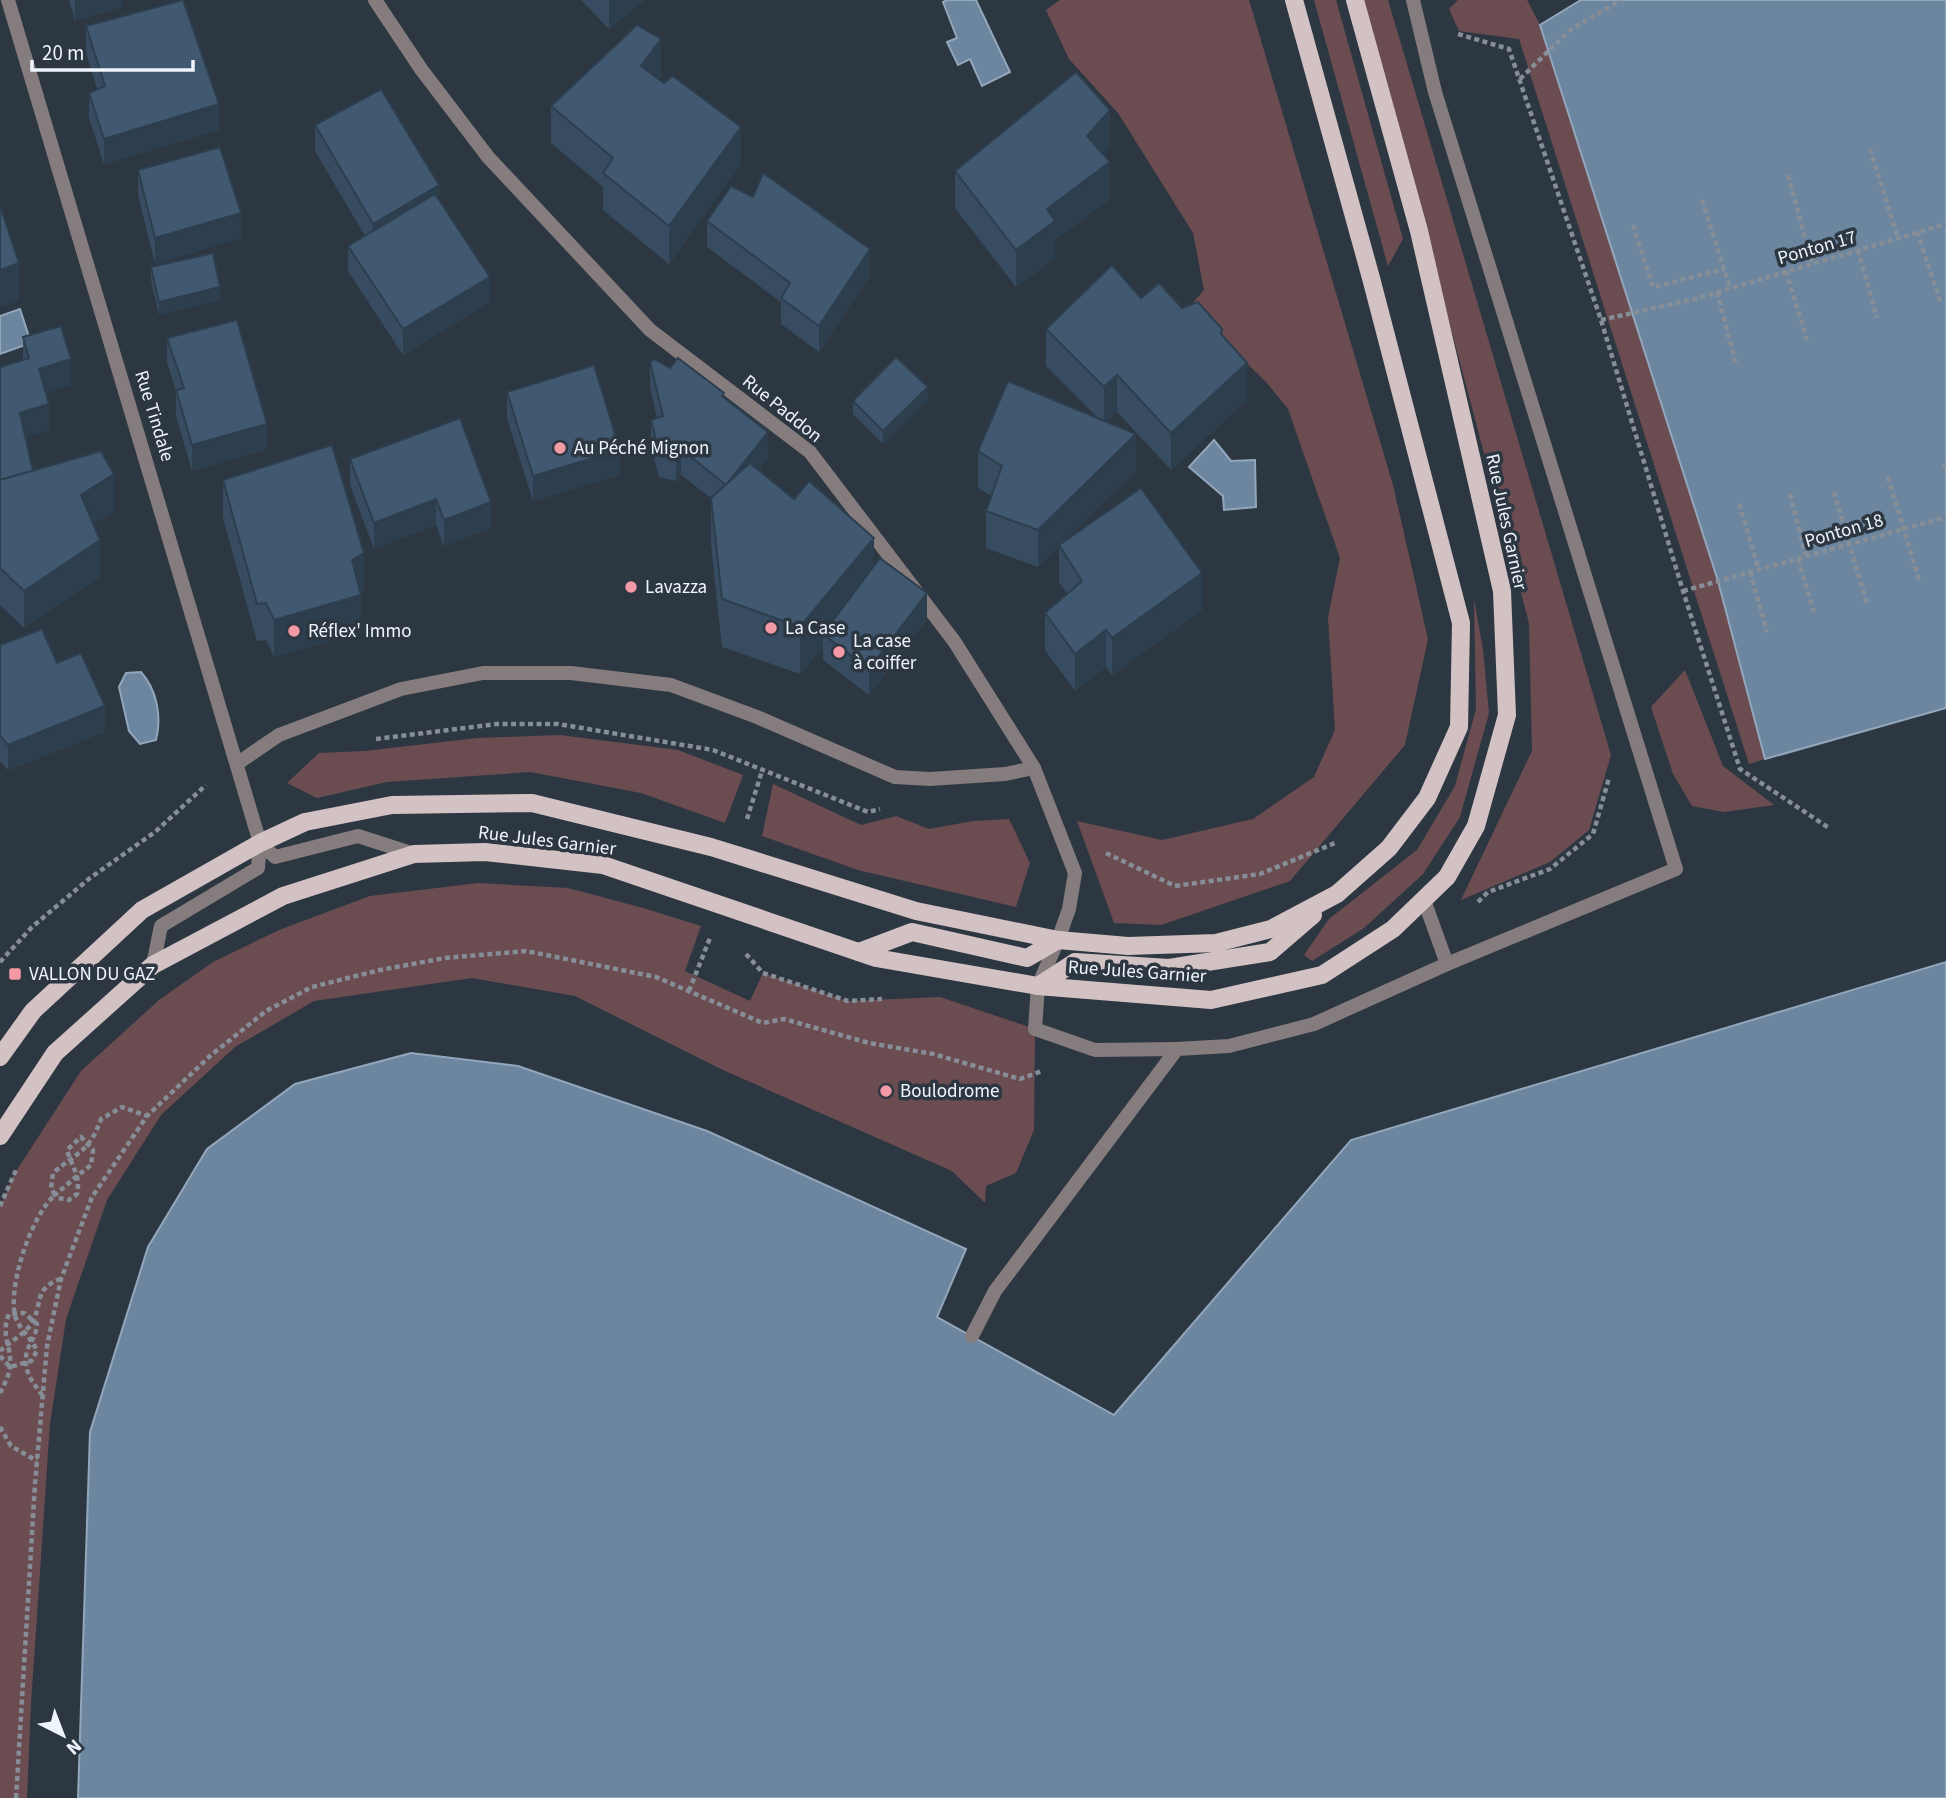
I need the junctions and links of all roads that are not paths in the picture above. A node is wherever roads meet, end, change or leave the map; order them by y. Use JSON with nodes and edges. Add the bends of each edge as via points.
{"nodes":[{"id":1,"x":8,"y":0,"type":"edge"},
{"id":2,"x":375,"y":0,"type":"edge"},
{"id":3,"x":1294,"y":0,"type":"edge"},
{"id":4,"x":1355,"y":0,"type":"edge"},
{"id":5,"x":1413,"y":0,"type":"edge"},
{"id":6,"x":238,"y":763,"type":"junction"},
{"id":7,"x":1034,"y":768,"type":"junction"},
{"id":8,"x":260,"y":843,"type":"junction"},
{"id":9,"x":414,"y":854,"type":"junction"},
{"id":10,"x":1337,"y":894,"type":"junction"},
{"id":11,"x":1424,"y":901,"type":"junction"},
{"id":12,"x":1058,"y":940,"type":"junction"},
{"id":13,"x":859,"y":952,"type":"junction"},
{"id":14,"x":1447,"y":964,"type":"junction"},
{"id":15,"x":153,"y":965,"type":"junction"},
{"id":16,"x":1038,"y":986,"type":"junction"},
{"id":17,"x":1177,"y":1049,"type":"junction"},
{"id":18,"x":0,"y":1057,"type":"edge"},
{"id":19,"x":22,"y":1103,"type":"junction"},
{"id":20,"x":0,"y":1114,"type":"edge"},
{"id":21,"x":0,"y":1136,"type":"edge"},
{"id":22,"x":972,"y":1336,"type":"dead end"}],
"edges":[{"from":1,"to":6,"type":"street","name":"Rue Tindale"},
{"from":2,"to":7,"type":"street","name":"Rue Paddon","via":[[488,157],[650,330],[810,452],[954,640]]},
{"from":3,"to":10,"type":"main road","name":"Rue Jules Garnier","via":[[1461,623],[1460,727],[1427,798],[1389,848]]},
{"from":4,"to":11,"type":"main road","name":"Rue Jules Garnier","via":[[1419,231],[1502,591],[1507,715],[1476,826],[1447,877]]},
{"from":5,"to":14,"type":"street","via":[[1435,92],[1676,869]]},
{"from":6,"to":7,"type":"street","via":[[279,736],[401,689],[483,673],[571,673],[671,685],[895,777],[930,779]]},
{"from":6,"to":8,"type":"street","name":"Rue Tindale"},
{"from":7,"to":12,"type":"street","name":"Rue Paddon","via":[[1074,873]]},
{"from":8,"to":9,"type":"street","via":[[275,857],[358,836]]},
{"from":8,"to":12,"type":"main road","name":"Rue Jules Garnier","via":[[305,822],[392,805],[532,803],[711,847],[916,911]]},
{"from":8,"to":15,"type":"street","via":[[258,868],[161,926]]},
{"from":8,"to":18,"type":"main road","name":"Rue Jules Garnier","via":[[142,910],[33,1011]]},
{"from":9,"to":13,"type":"main road","name":"Rue Jules Garnier","via":[[485,852],[603,865]]},
{"from":9,"to":15,"type":"main road","name":"Rue Jules Garnier","via":[[283,896]]},
{"from":10,"to":12,"type":"main road","name":"Rue Jules Garnier","via":[[1271,929],[1216,943],[1128,946]]},
{"from":10,"to":16,"type":"main road","via":[[1270,952],[1169,968],[1075,962]]},
{"from":11,"to":14,"type":"street"},
{"from":11,"to":16,"type":"main road","name":"Rue Jules Garnier","via":[[1393,929],[1322,975],[1211,1000]]},
{"from":12,"to":13,"type":"main road","via":[[1027,957],[912,932]]},
{"from":12,"to":16,"type":"street","name":"Rue Paddon"},
{"from":13,"to":16,"type":"main road","name":"Rue Jules Garnier"},
{"from":14,"to":17,"type":"street","via":[[1314,1024],[1229,1046]]},
{"from":15,"to":19,"type":"main road","name":"Rue Jules Garnier","via":[[55,1053]]},
{"from":16,"to":17,"type":"street","name":"Rue Paddon","via":[[1035,1029],[1095,1050]]},
{"from":17,"to":22,"type":"street","via":[[995,1291]]},
{"from":19,"to":20,"type":"street"},
{"from":19,"to":21,"type":"main road","name":"Rue Jules Garnier"}]}
